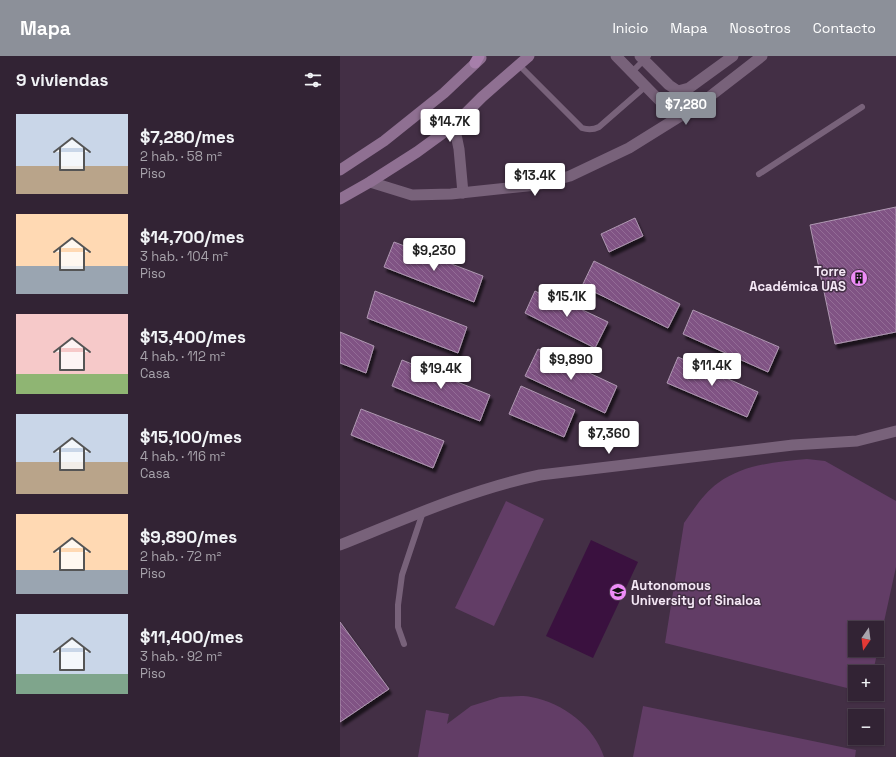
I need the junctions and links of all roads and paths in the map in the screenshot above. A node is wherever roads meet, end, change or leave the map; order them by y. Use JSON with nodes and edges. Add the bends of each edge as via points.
{"nodes":[{"id":1,"x":529,"y":56,"type":"edge"},
{"id":2,"x":616,"y":56,"type":"edge"},
{"id":3,"x":733,"y":56,"type":"edge"},
{"id":4,"x":762,"y":56,"type":"edge"},
{"id":5,"x":644,"y":57,"type":"edge"},
{"id":6,"x":479,"y":58,"type":"edge"},
{"id":7,"x":519,"y":65,"type":"junction"},
{"id":8,"x":632,"y":72,"type":"junction"},
{"id":9,"x":646,"y":86,"type":"junction"},
{"id":10,"x":862,"y":107,"type":"dead end"},
{"id":11,"x":682,"y":115,"type":"junction"},
{"id":12,"x":454,"y":125,"type":"junction"},
{"id":13,"x":340,"y":170,"type":"edge"},
{"id":14,"x":759,"y":174,"type":"dead end"},
{"id":15,"x":370,"y":182,"type":"junction"},
{"id":16,"x":462,"y":193,"type":"junction"},
{"id":17,"x":340,"y":199,"type":"edge"},
{"id":18,"x":896,"y":431,"type":"edge"},
{"id":19,"x":422,"y":512,"type":"junction"},
{"id":20,"x":340,"y":545,"type":"edge"},
{"id":21,"x":404,"y":644,"type":"dead end"}],
"edges":[{"from":1,"to":7,"type":"main road"},
{"from":2,"to":8,"type":"street"},
{"from":3,"to":5,"type":"street","via":[[688,88],[678,91],[669,85]]},
{"from":4,"to":11,"type":"street"},
{"from":5,"to":8,"type":"lane"},
{"from":6,"to":13,"type":"main road","via":[[444,93],[384,141]]},
{"from":7,"to":9,"type":"lane","via":[[582,128],[588,130],[599,127]]},
{"from":7,"to":12,"type":"main road"},
{"from":8,"to":9,"type":"street"},
{"from":9,"to":11,"type":"street","via":[[661,102]]},
{"from":10,"to":14,"type":"lane"},
{"from":11,"to":16,"type":"street","via":[[629,148],[570,176],[537,185]]},
{"from":12,"to":15,"type":"main road"},
{"from":12,"to":16,"type":"street"},
{"from":15,"to":16,"type":"street","via":[[412,195]]},
{"from":15,"to":17,"type":"main road"},
{"from":18,"to":19,"type":"street","via":[[857,440],[793,445],[540,475]]},
{"from":19,"to":20,"type":"street"},
{"from":19,"to":21,"type":"lane","via":[[402,575],[398,627]]}]}
